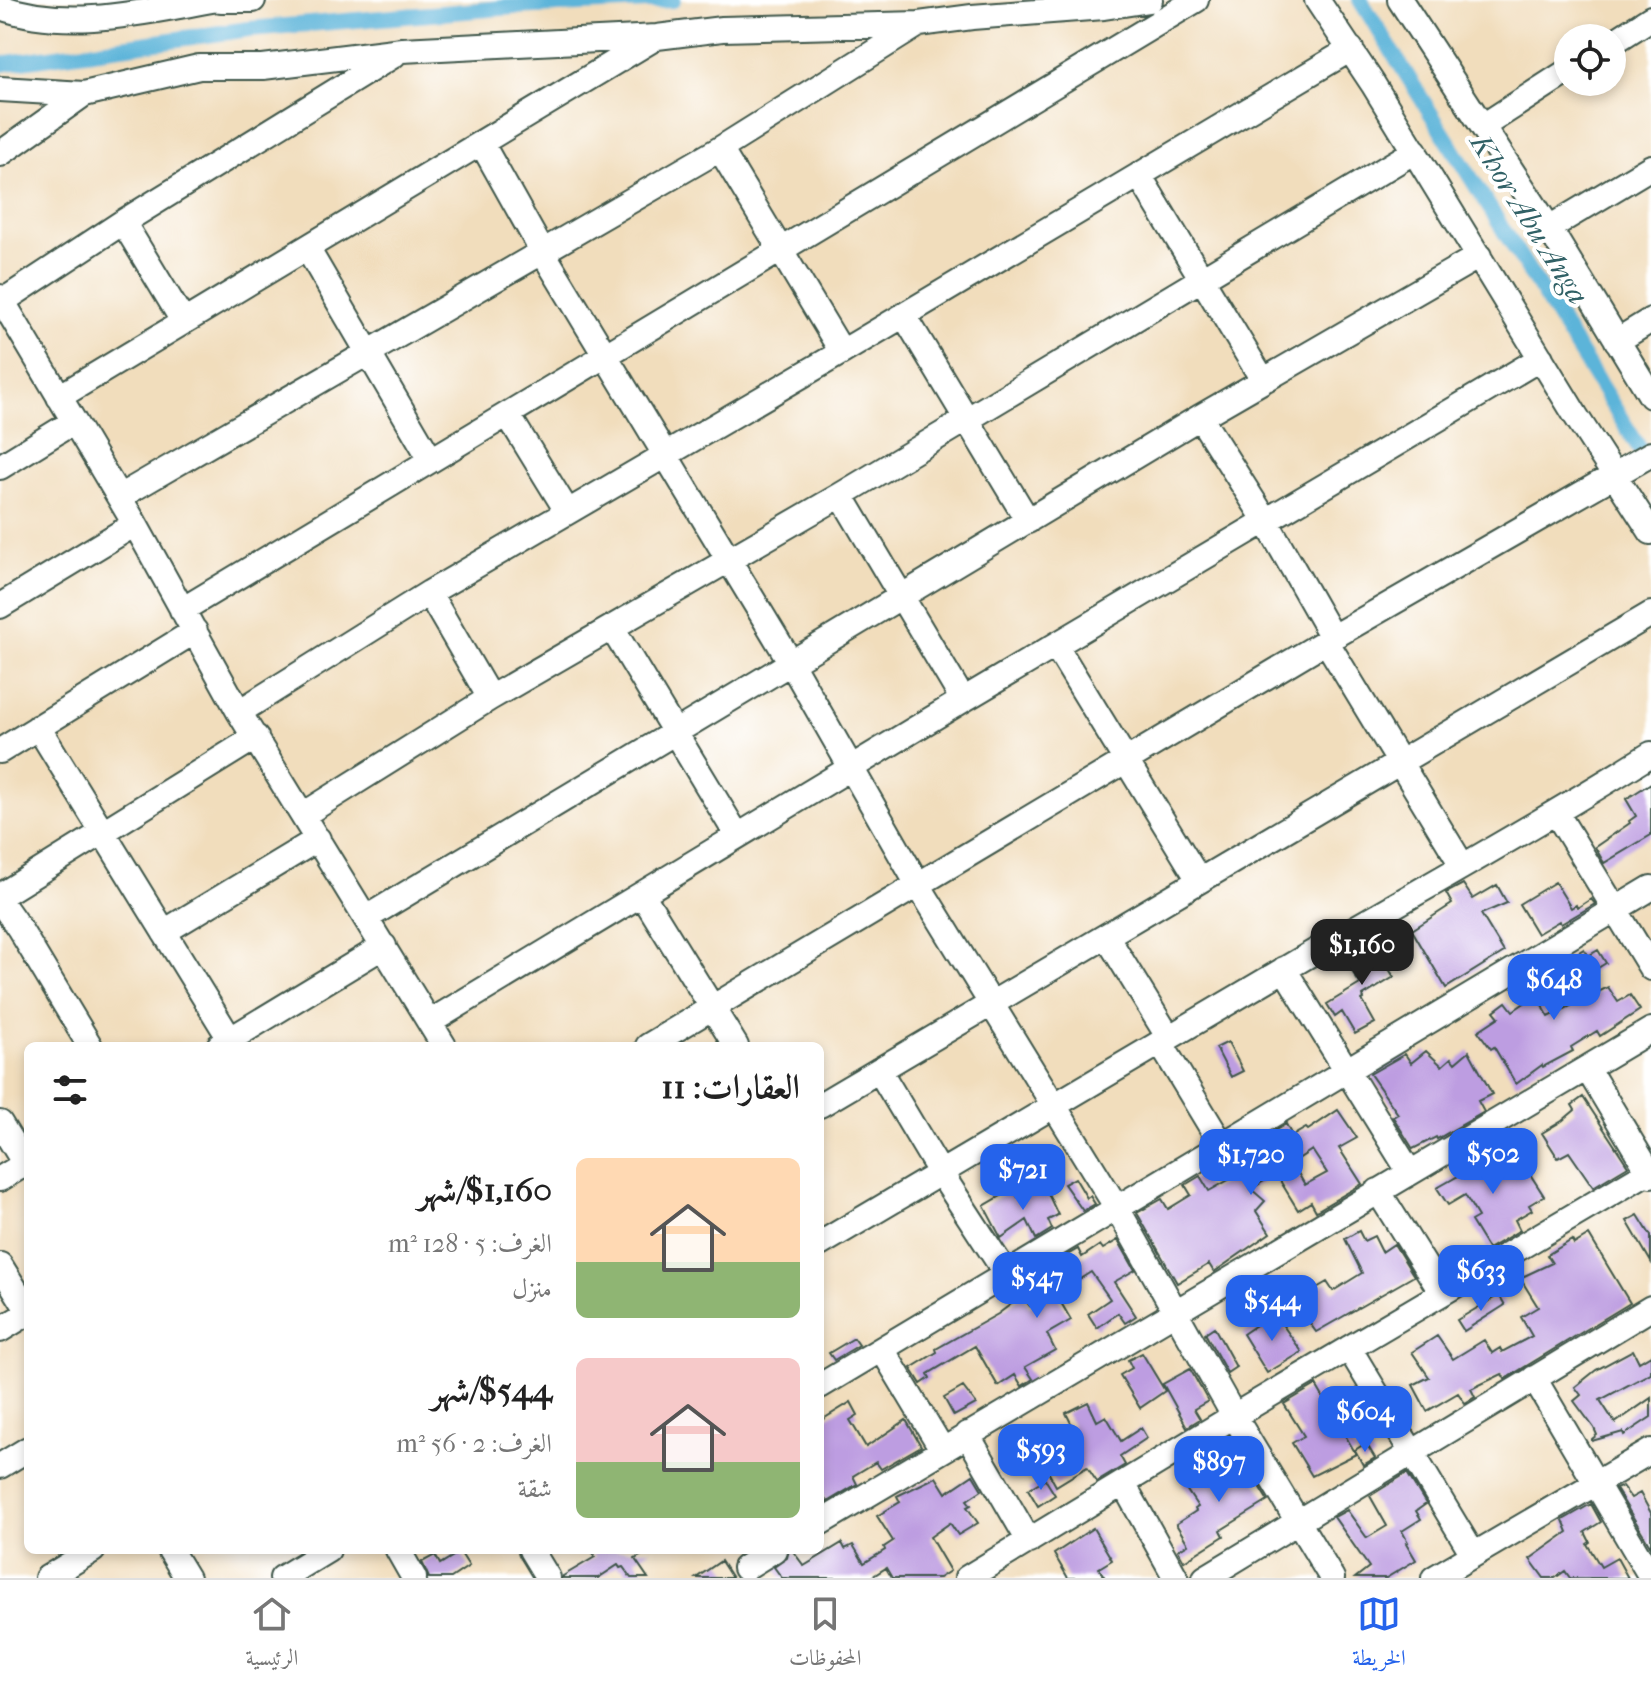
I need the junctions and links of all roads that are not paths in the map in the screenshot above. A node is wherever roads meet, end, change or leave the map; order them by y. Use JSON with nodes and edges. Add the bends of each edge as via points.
{"nodes":[{"id":1,"x":142,"y":0,"type":"edge"},
{"id":2,"x":212,"y":0,"type":"edge"},
{"id":3,"x":221,"y":0,"type":"edge"},
{"id":4,"x":253,"y":0,"type":"edge"},
{"id":5,"x":1150,"y":0,"type":"edge"},
{"id":6,"x":1196,"y":0,"type":"edge"},
{"id":7,"x":1317,"y":0,"type":"edge"},
{"id":8,"x":1412,"y":4,"type":"edge"},
{"id":9,"x":0,"y":7,"type":"edge"},
{"id":10,"x":114,"y":17,"type":"junction"},
{"id":11,"x":1651,"y":18,"type":"edge"},
{"id":12,"x":919,"y":24,"type":"junction"},
{"id":13,"x":1626,"y":34,"type":"edge"},
{"id":14,"x":657,"y":37,"type":"junction"},
{"id":15,"x":1351,"y":49,"type":"junction"},
{"id":16,"x":402,"y":50,"type":"junction"},
{"id":17,"x":1554,"y":80,"type":"edge"},
{"id":18,"x":0,"y":89,"type":"edge"},
{"id":19,"x":84,"y":94,"type":"junction"},
{"id":20,"x":1483,"y":126,"type":"junction"},
{"id":21,"x":482,"y":144,"type":"junction"},
{"id":22,"x":720,"y":149,"type":"junction"},
{"id":23,"x":1415,"y":151,"type":"junction"},
{"id":24,"x":0,"y":154,"type":"edge"},
{"id":25,"x":1651,"y":167,"type":"edge"},
{"id":26,"x":1139,"y":175,"type":"junction"},
{"id":27,"x":123,"y":222,"type":"junction"},
{"id":28,"x":1549,"y":228,"type":"junction"},
{"id":29,"x":307,"y":248,"type":"junction"},
{"id":30,"x":782,"y":248,"type":"junction"},
{"id":31,"x":542,"y":251,"type":"junction"},
{"id":32,"x":1479,"y":256,"type":"junction"},
{"id":33,"x":1201,"y":279,"type":"junction"},
{"id":34,"x":1,"y":300,"type":"edge"},
{"id":35,"x":904,"y":315,"type":"junction"},
{"id":36,"x":1651,"y":320,"type":"edge"},
{"id":37,"x":183,"y":321,"type":"junction"},
{"id":38,"x":1617,"y":341,"type":"junction"},
{"id":39,"x":842,"y":352,"type":"junction"},
{"id":40,"x":368,"y":355,"type":"junction"},
{"id":41,"x":604,"y":355,"type":"junction"},
{"id":42,"x":1541,"y":358,"type":"junction"},
{"id":43,"x":1263,"y":380,"type":"junction"},
{"id":44,"x":1651,"y":396,"type":"edge"},
{"id":45,"x":59,"y":397,"type":"junction"},
{"id":46,"x":508,"y":415,"type":"junction"},
{"id":47,"x":1200,"y":417,"type":"junction"},
{"id":48,"x":967,"y":420,"type":"junction"},
{"id":49,"x":73,"y":422,"type":"junction"},
{"id":50,"x":1651,"y":454,"type":"edge"},
{"id":51,"x":666,"y":455,"type":"junction"},
{"id":52,"x":431,"y":460,"type":"junction"},
{"id":53,"x":0,"y":467,"type":"edge"},
{"id":54,"x":1618,"y":472,"type":"junction"},
{"id":55,"x":841,"y":495,"type":"junction"},
{"id":56,"x":119,"y":497,"type":"junction"},
{"id":57,"x":567,"y":511,"type":"junction"},
{"id":58,"x":1028,"y":521,"type":"junction"},
{"id":59,"x":1266,"y":521,"type":"junction"},
{"id":60,"x":135,"y":524,"type":"junction"},
{"id":61,"x":1651,"y":532,"type":"edge"},
{"id":62,"x":729,"y":559,"type":"junction"},
{"id":63,"x":429,"y":593,"type":"junction"},
{"id":64,"x":902,"y":595,"type":"junction"},
{"id":65,"x":0,"y":606,"type":"edge"},
{"id":66,"x":182,"y":610,"type":"junction"},
{"id":67,"x":1651,"y":614,"type":"edge"},
{"id":68,"x":612,"y":628,"type":"junction"},
{"id":69,"x":195,"y":631,"type":"junction"},
{"id":70,"x":1329,"y":639,"type":"junction"},
{"id":71,"x":1056,"y":646,"type":"junction"},
{"id":72,"x":790,"y":661,"type":"junction"},
{"id":73,"x":490,"y":698,"type":"junction"},
{"id":74,"x":963,"y":700,"type":"junction"},
{"id":75,"x":239,"y":712,"type":"junction"},
{"id":76,"x":38,"y":727,"type":"junction"},
{"id":77,"x":676,"y":730,"type":"junction"},
{"id":78,"x":256,"y":737,"type":"junction"},
{"id":79,"x":0,"y":750,"type":"edge"},
{"id":80,"x":1651,"y":754,"type":"edge"},
{"id":81,"x":1125,"y":760,"type":"junction"},
{"id":82,"x":1400,"y":762,"type":"junction"},
{"id":83,"x":850,"y":768,"type":"junction"},
{"id":84,"x":1557,"y":814,"type":"junction"},
{"id":85,"x":303,"y":815,"type":"junction"},
{"id":86,"x":102,"y":833,"type":"junction"},
{"id":87,"x":737,"y":835,"type":"junction"},
{"id":88,"x":318,"y":839,"type":"junction"},
{"id":89,"x":1462,"y":865,"type":"junction"},
{"id":90,"x":1199,"y":880,"type":"junction"},
{"id":91,"x":917,"y":883,"type":"junction"},
{"id":92,"x":1651,"y":888,"type":"edge"},
{"id":93,"x":642,"y":894,"type":"junction"},
{"id":94,"x":0,"y":898,"type":"edge"},
{"id":95,"x":1616,"y":910,"type":"junction"},
{"id":96,"x":366,"y":918,"type":"junction"},
{"id":97,"x":164,"y":932,"type":"junction"},
{"id":98,"x":1107,"y":937,"type":"junction"},
{"id":99,"x":384,"y":946,"type":"junction"},
{"id":100,"x":1651,"y":968,"type":"edge"},
{"id":101,"x":1284,"y":969,"type":"junction"},
{"id":102,"x":992,"y":1004,"type":"junction"},
{"id":103,"x":712,"y":1007,"type":"junction"},
{"id":104,"x":430,"y":1022,"type":"junction"},
{"id":105,"x":1651,"y":1030,"type":"edge"},
{"id":106,"x":1165,"y":1041,"type":"junction"},
{"id":107,"x":88,"y":1042,"type":"edge"},
{"id":108,"x":225,"y":1042,"type":"edge"},
{"id":109,"x":442,"y":1042,"type":"edge"},
{"id":110,"x":655,"y":1042,"type":"edge"},
{"id":111,"x":734,"y":1042,"type":"edge"},
{"id":112,"x":1587,"y":1068,"type":"junction"},
{"id":113,"x":879,"y":1070,"type":"junction"},
{"id":114,"x":1347,"y":1070,"type":"junction"},
{"id":115,"x":824,"y":1103,"type":"edge"},
{"id":116,"x":1053,"y":1105,"type":"junction"},
{"id":117,"x":0,"y":1123,"type":"edge"},
{"id":118,"x":1222,"y":1145,"type":"junction"},
{"id":119,"x":24,"y":1160,"type":"edge"},
{"id":120,"x":24,"y":1164,"type":"edge"},
{"id":121,"x":1409,"y":1171,"type":"junction"},
{"id":122,"x":940,"y":1172,"type":"junction"},
{"id":123,"x":1650,"y":1172,"type":"edge"},
{"id":124,"x":0,"y":1179,"type":"edge"},
{"id":125,"x":1378,"y":1191,"type":"junction"},
{"id":126,"x":1117,"y":1208,"type":"junction"},
{"id":127,"x":824,"y":1242,"type":"edge"},
{"id":128,"x":0,"y":1265,"type":"edge"},
{"id":129,"x":1007,"y":1275,"type":"junction"},
{"id":130,"x":1442,"y":1293,"type":"junction"},
{"id":131,"x":24,"y":1304,"type":"edge"},
{"id":132,"x":1651,"y":1308,"type":"edge"},
{"id":133,"x":1175,"y":1313,"type":"junction"},
{"id":134,"x":24,"y":1314,"type":"edge"},
{"id":135,"x":0,"y":1330,"type":"edge"},
{"id":136,"x":1349,"y":1348,"type":"junction"},
{"id":137,"x":882,"y":1349,"type":"junction"},
{"id":138,"x":1534,"y":1378,"type":"junction"},
{"id":139,"x":824,"y":1384,"type":"edge"},
{"id":140,"x":1234,"y":1416,"type":"junction"},
{"id":141,"x":967,"y":1434,"type":"junction"},
{"id":142,"x":942,"y":1449,"type":"junction"},
{"id":143,"x":24,"y":1451,"type":"edge"},
{"id":144,"x":1651,"y":1451,"type":"edge"},
{"id":145,"x":1411,"y":1452,"type":"junction"},
{"id":146,"x":0,"y":1466,"type":"edge"},
{"id":147,"x":1597,"y":1483,"type":"junction"},
{"id":148,"x":1124,"y":1485,"type":"junction"},
{"id":149,"x":1298,"y":1520,"type":"junction"},
{"id":150,"x":824,"y":1521,"type":"edge"},
{"id":151,"x":1029,"y":1541,"type":"junction"},
{"id":152,"x":86,"y":1554,"type":"edge"},
{"id":153,"x":172,"y":1554,"type":"edge"},
{"id":154,"x":321,"y":1554,"type":"edge"},
{"id":155,"x":400,"y":1554,"type":"edge"},
{"id":156,"x":766,"y":1554,"type":"edge"},
{"id":157,"x":1473,"y":1554,"type":"junction"},
{"id":158,"x":744,"y":1565,"type":"edge"},
{"id":159,"x":1651,"y":1577,"type":"edge"},
{"id":160,"x":47,"y":1578,"type":"edge"},
{"id":161,"x":187,"y":1578,"type":"edge"},
{"id":162,"x":282,"y":1578,"type":"edge"},
{"id":163,"x":414,"y":1578,"type":"edge"},
{"id":164,"x":967,"y":1578,"type":"edge"},
{"id":165,"x":1176,"y":1578,"type":"edge"},
{"id":166,"x":1205,"y":1578,"type":"edge"},
{"id":167,"x":1332,"y":1578,"type":"edge"},
{"id":168,"x":1434,"y":1578,"type":"edge"}],
"edges":[{"from":1,"to":10,"type":"street"},
{"from":2,"to":10,"type":"street"},
{"from":3,"to":4,"type":"street"},
{"from":5,"to":12,"type":"street"},
{"from":6,"to":30,"type":"street"},
{"from":7,"to":15,"type":"street"},
{"from":8,"to":20,"type":"street"},
{"from":9,"to":10,"type":"street","via":[[55,17]]},
{"from":11,"to":13,"type":"street"},
{"from":12,"to":14,"type":"street","via":[[722,29]]},
{"from":12,"to":22,"type":"street"},
{"from":14,"to":16,"type":"street"},
{"from":14,"to":21,"type":"street"},
{"from":15,"to":23,"type":"street"},
{"from":15,"to":26,"type":"street"},
{"from":16,"to":19,"type":"street","via":[[263,67],[199,67]]},
{"from":16,"to":27,"type":"street"},
{"from":17,"to":20,"type":"street"},
{"from":18,"to":19,"type":"street"},
{"from":19,"to":24,"type":"street"},
{"from":20,"to":28,"type":"street"},
{"from":21,"to":29,"type":"street"},
{"from":21,"to":31,"type":"street"},
{"from":22,"to":30,"type":"street"},
{"from":22,"to":31,"type":"street"},
{"from":23,"to":32,"type":"street"},
{"from":23,"to":33,"type":"street"},
{"from":25,"to":28,"type":"street"},
{"from":26,"to":33,"type":"street"},
{"from":26,"to":35,"type":"street"},
{"from":27,"to":34,"type":"street"},
{"from":27,"to":37,"type":"street"},
{"from":28,"to":38,"type":"street"},
{"from":29,"to":37,"type":"street"},
{"from":29,"to":40,"type":"street"},
{"from":30,"to":39,"type":"street"},
{"from":30,"to":41,"type":"street"},
{"from":31,"to":40,"type":"street"},
{"from":31,"to":41,"type":"street"},
{"from":32,"to":42,"type":"street"},
{"from":32,"to":43,"type":"street"},
{"from":33,"to":43,"type":"street"},
{"from":33,"to":48,"type":"street"},
{"from":34,"to":45,"type":"street"},
{"from":35,"to":39,"type":"street"},
{"from":35,"to":48,"type":"street"},
{"from":36,"to":38,"type":"street"},
{"from":37,"to":45,"type":"street"},
{"from":38,"to":44,"type":"street"},
{"from":39,"to":51,"type":"street"},
{"from":40,"to":52,"type":"street"},
{"from":40,"to":56,"type":"street"},
{"from":41,"to":46,"type":"street"},
{"from":41,"to":51,"type":"street"},
{"from":42,"to":54,"type":"street"},
{"from":42,"to":59,"type":"street"},
{"from":43,"to":47,"type":"street"},
{"from":45,"to":49,"type":"street"},
{"from":46,"to":52,"type":"street"},
{"from":46,"to":57,"type":"street"},
{"from":47,"to":58,"type":"street"},
{"from":47,"to":59,"type":"street"},
{"from":48,"to":55,"type":"street"},
{"from":48,"to":58,"type":"street"},
{"from":49,"to":53,"type":"street"},
{"from":49,"to":56,"type":"street"},
{"from":50,"to":54,"type":"street"},
{"from":51,"to":57,"type":"street"},
{"from":51,"to":62,"type":"street"},
{"from":52,"to":66,"type":"street"},
{"from":54,"to":61,"type":"street"},
{"from":54,"to":70,"type":"street"},
{"from":55,"to":62,"type":"street"},
{"from":55,"to":64,"type":"street"},
{"from":56,"to":60,"type":"street"},
{"from":57,"to":63,"type":"street"},
{"from":58,"to":64,"type":"street"},
{"from":59,"to":70,"type":"street"},
{"from":59,"to":71,"type":"street"},
{"from":60,"to":65,"type":"street"},
{"from":60,"to":66,"type":"street"},
{"from":62,"to":68,"type":"street"},
{"from":62,"to":72,"type":"street"},
{"from":63,"to":73,"type":"street"},
{"from":63,"to":75,"type":"street"},
{"from":64,"to":72,"type":"street"},
{"from":64,"to":74,"type":"street"},
{"from":66,"to":69,"type":"street"},
{"from":67,"to":82,"type":"street"},
{"from":68,"to":73,"type":"street"},
{"from":68,"to":77,"type":"street"},
{"from":69,"to":75,"type":"street"},
{"from":69,"to":76,"type":"street"},
{"from":70,"to":81,"type":"street"},
{"from":70,"to":82,"type":"street"},
{"from":71,"to":74,"type":"street"},
{"from":71,"to":81,"type":"street"},
{"from":72,"to":77,"type":"street"},
{"from":72,"to":83,"type":"street"},
{"from":73,"to":85,"type":"street"},
{"from":74,"to":83,"type":"street"},
{"from":75,"to":78,"type":"street"},
{"from":76,"to":79,"type":"street"},
{"from":76,"to":86,"type":"street"},
{"from":77,"to":87,"type":"street"},
{"from":77,"to":96,"type":"street"},
{"from":78,"to":85,"type":"street"},
{"from":78,"to":86,"type":"street"},
{"from":80,"to":84,"type":"street"},
{"from":81,"to":90,"type":"street"},
{"from":81,"to":91,"type":"street"},
{"from":82,"to":89,"type":"street"},
{"from":82,"to":90,"type":"street"},
{"from":83,"to":87,"type":"street"},
{"from":83,"to":91,"type":"street"},
{"from":84,"to":89,"type":"street"},
{"from":84,"to":95,"type":"street"},
{"from":85,"to":88,"type":"street"},
{"from":86,"to":94,"type":"street"},
{"from":86,"to":97,"type":"street"},
{"from":87,"to":93,"type":"street"},
{"from":88,"to":96,"type":"street"},
{"from":88,"to":97,"type":"street"},
{"from":89,"to":101,"type":"street"},
{"from":90,"to":98,"type":"street"},
{"from":91,"to":102,"type":"street"},
{"from":91,"to":103,"type":"street"},
{"from":92,"to":95,"type":"street"},
{"from":93,"to":103,"type":"street"},
{"from":93,"to":104,"type":"street"},
{"from":94,"to":107,"type":"street"},
{"from":95,"to":100,"type":"street"},
{"from":95,"to":114,"type":"street"},
{"from":96,"to":99,"type":"street"},
{"from":97,"to":108,"type":"street"},
{"from":98,"to":102,"type":"street"},
{"from":98,"to":106,"type":"street"},
{"from":99,"to":104,"type":"street"},
{"from":99,"to":108,"type":"street"},
{"from":101,"to":106,"type":"street"},
{"from":101,"to":114,"type":"street"},
{"from":102,"to":113,"type":"street"},
{"from":102,"to":116,"type":"street"},
{"from":103,"to":110,"type":"street"},
{"from":103,"to":111,"type":"street"},
{"from":104,"to":109,"type":"street"},
{"from":105,"to":112,"type":"street"},
{"from":106,"to":116,"type":"street"},
{"from":106,"to":118,"type":"street"},
{"from":112,"to":121,"type":"street"},
{"from":112,"to":123,"type":"street"},
{"from":113,"to":115,"type":"street"},
{"from":113,"to":122,"type":"street"},
{"from":114,"to":118,"type":"street"},
{"from":114,"to":121,"type":"street"},
{"from":116,"to":122,"type":"street"},
{"from":116,"to":126,"type":"street"},
{"from":117,"to":119,"type":"street"},
{"from":118,"to":126,"type":"street"},
{"from":120,"to":124,"type":"street"},
{"from":121,"to":125,"type":"street"},
{"from":122,"to":127,"type":"street"},
{"from":122,"to":129,"type":"street"},
{"from":123,"to":130,"type":"street"},
{"from":125,"to":130,"type":"street"},
{"from":125,"to":133,"type":"street"},
{"from":126,"to":129,"type":"street"},
{"from":126,"to":133,"type":"street"},
{"from":128,"to":131,"type":"street"},
{"from":129,"to":137,"type":"street"},
{"from":130,"to":136,"type":"street"},
{"from":132,"to":138,"type":"street"},
{"from":133,"to":140,"type":"street"},
{"from":133,"to":141,"type":"street"},
{"from":134,"to":135,"type":"street"},
{"from":136,"to":140,"type":"street"},
{"from":136,"to":145,"type":"street"},
{"from":137,"to":139,"type":"street"},
{"from":137,"to":142,"type":"street"},
{"from":138,"to":145,"type":"street"},
{"from":138,"to":147,"type":"street"},
{"from":140,"to":148,"type":"street"},
{"from":140,"to":149,"type":"street"},
{"from":141,"to":142,"type":"street"},
{"from":141,"to":151,"type":"street"},
{"from":142,"to":150,"type":"street"},
{"from":143,"to":146,"type":"street"},
{"from":144,"to":147,"type":"street"},
{"from":145,"to":149,"type":"street"},
{"from":145,"to":157,"type":"street"},
{"from":147,"to":157,"type":"street"},
{"from":147,"to":159,"type":"street"},
{"from":148,"to":151,"type":"street"},
{"from":148,"to":165,"type":"street"},
{"from":149,"to":166,"type":"street"},
{"from":149,"to":167,"type":"street"},
{"from":151,"to":164,"type":"street"},
{"from":152,"to":160,"type":"street"},
{"from":153,"to":161,"type":"street"},
{"from":154,"to":162,"type":"street"},
{"from":155,"to":163,"type":"street"},
{"from":156,"to":158,"type":"street"},
{"from":157,"to":168,"type":"street"}]}
